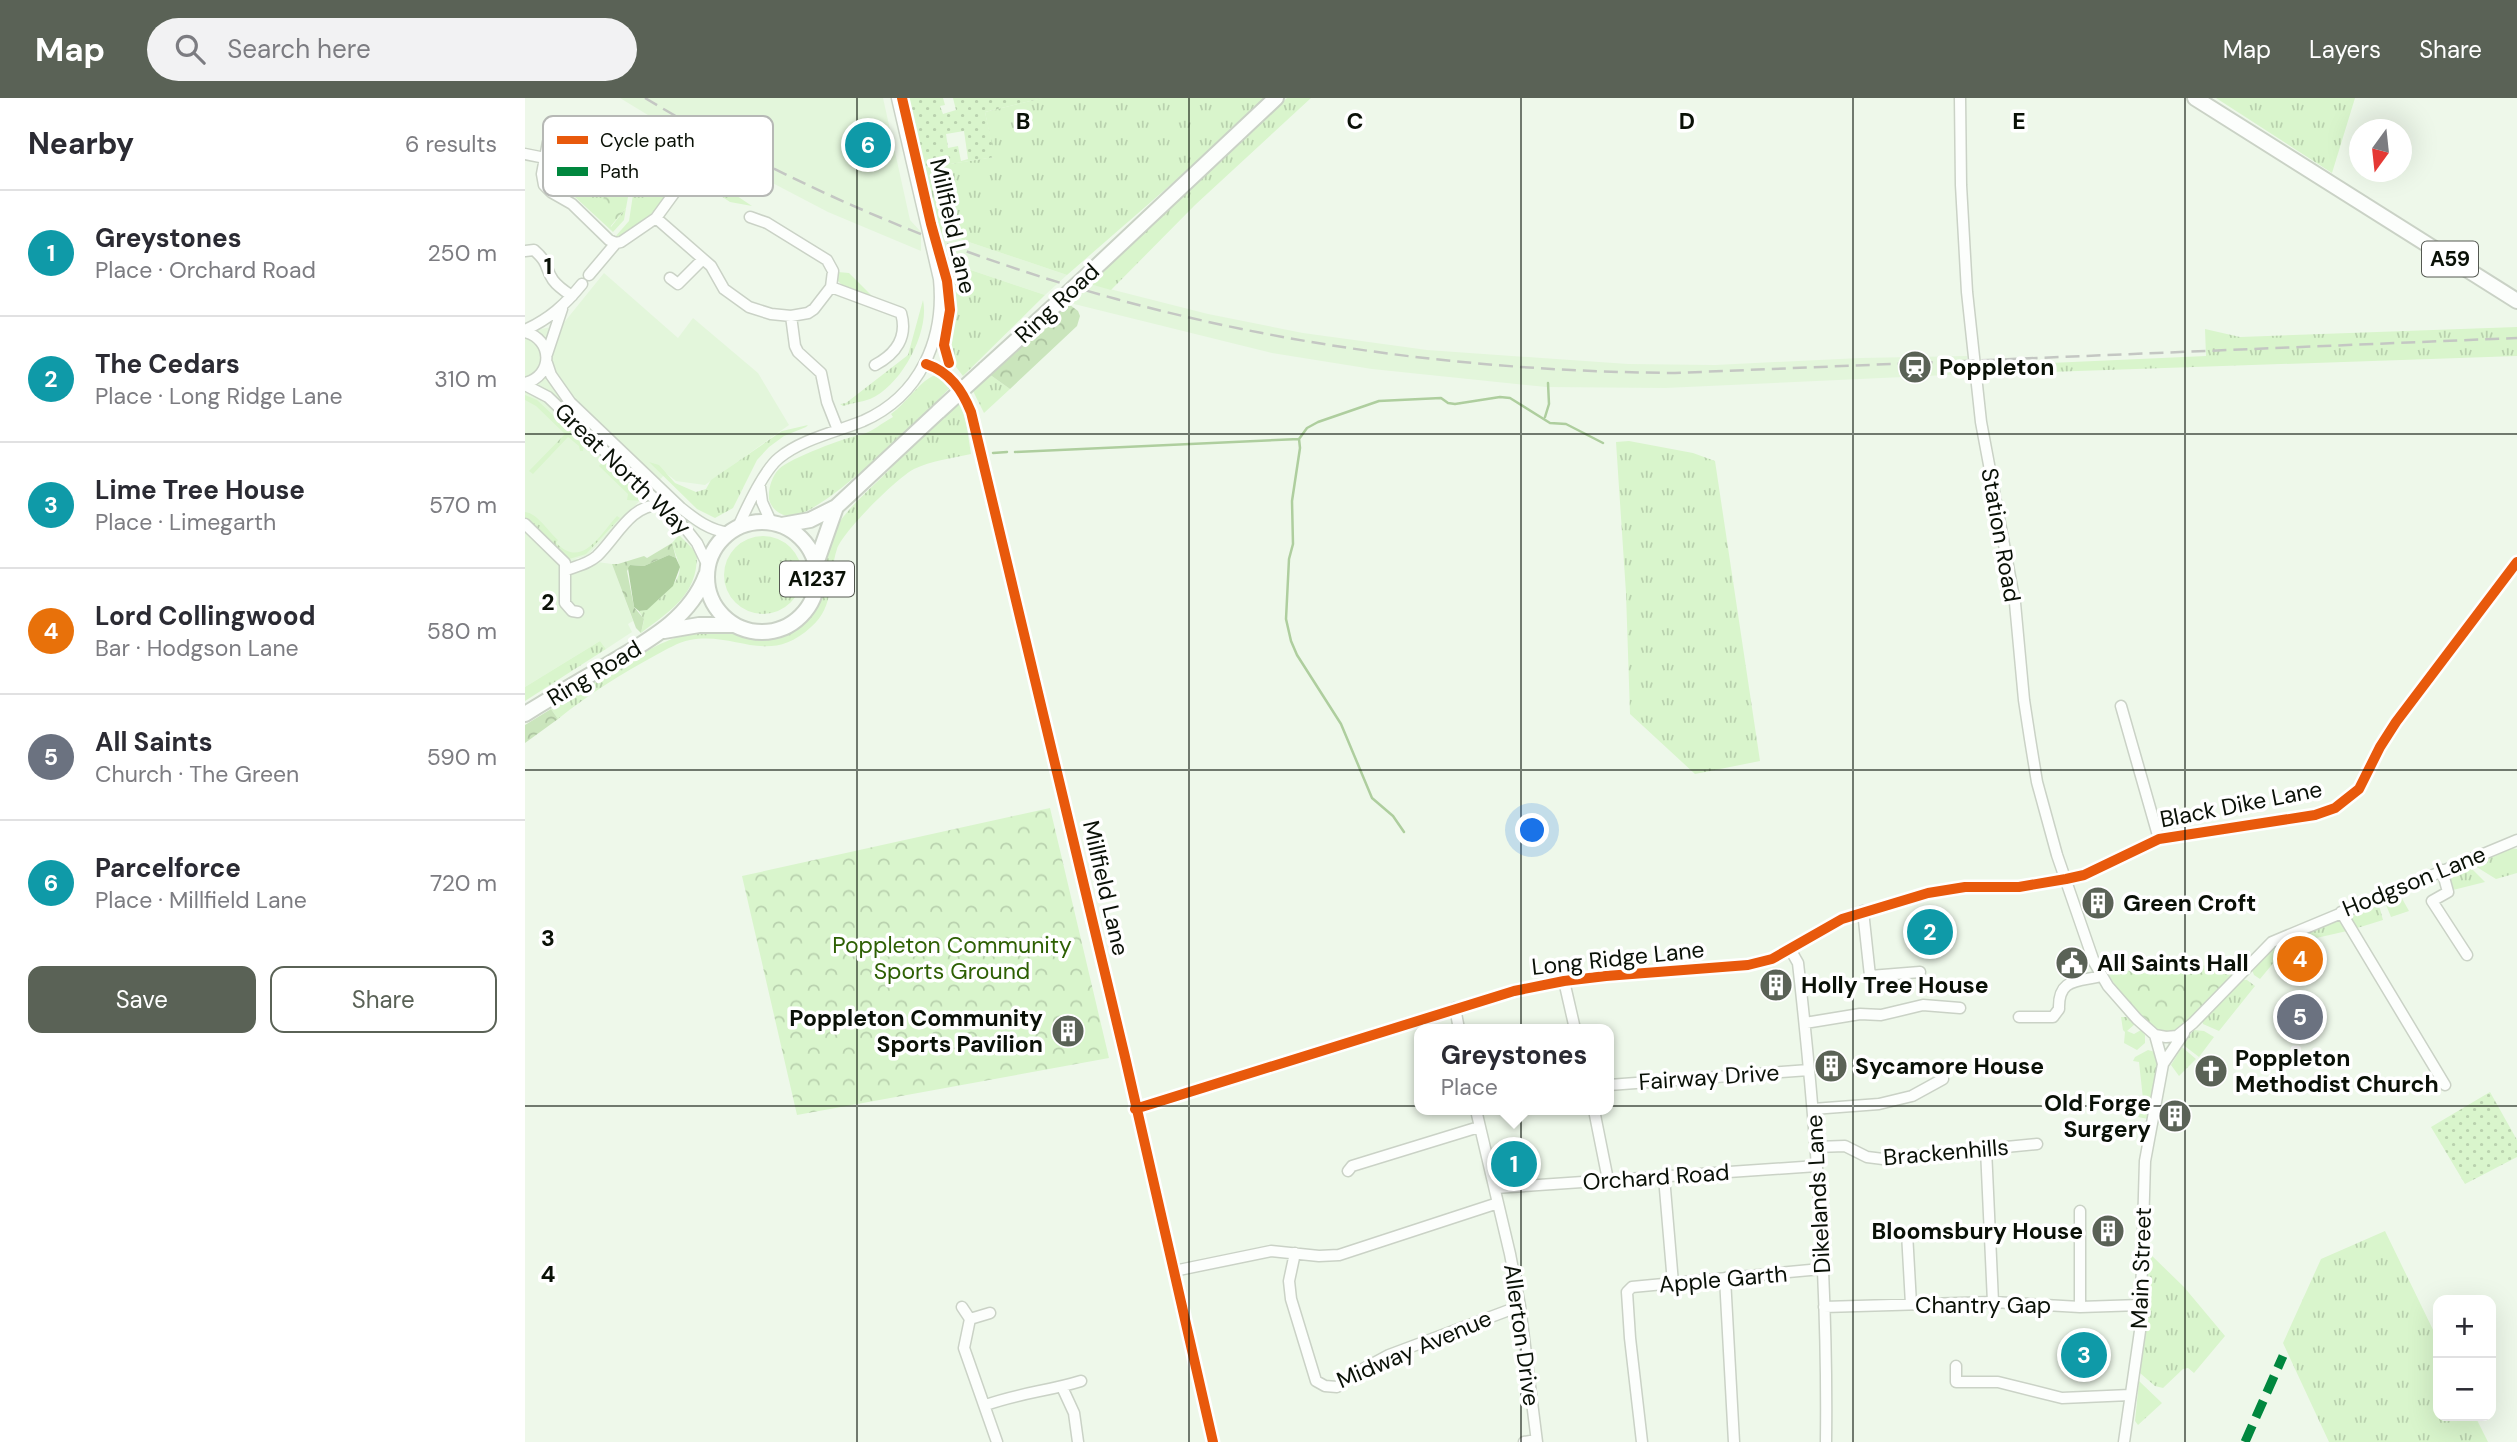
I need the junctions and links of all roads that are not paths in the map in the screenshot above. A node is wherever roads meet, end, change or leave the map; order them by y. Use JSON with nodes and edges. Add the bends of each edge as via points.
{"nodes":[{"id":1,"x":897,"y":98,"type":"edge"},
{"id":2,"x":1276,"y":98,"type":"edge"},
{"id":3,"x":1960,"y":98,"type":"edge"},
{"id":4,"x":2195,"y":98,"type":"edge"},
{"id":5,"x":525,"y":154,"type":"edge"},
{"id":6,"x":543,"y":158,"type":"edge"},
{"id":7,"x":558,"y":196,"type":"edge"},
{"id":8,"x":672,"y":196,"type":"edge"},
{"id":9,"x":656,"y":218,"type":"junction"},
{"id":10,"x":749,"y":229,"type":"dead end"},
{"id":11,"x":616,"y":243,"type":"junction"},
{"id":12,"x":525,"y":251,"type":"edge"},
{"id":13,"x":703,"y":259,"type":"junction"},
{"id":14,"x":589,"y":275,"type":"dead end"},
{"id":15,"x":670,"y":278,"type":"dead end"},
{"id":16,"x":582,"y":284,"type":"dead end"},
{"id":17,"x":831,"y":286,"type":"junction"},
{"id":18,"x":572,"y":296,"type":"junction"},
{"id":19,"x":2517,"y":301,"type":"edge"},
{"id":20,"x":562,"y":308,"type":"junction"},
{"id":21,"x":791,"y":316,"type":"junction"},
{"id":22,"x":525,"y":331,"type":"edge"},
{"id":23,"x":547,"y":358,"type":"junction"},
{"id":24,"x":926,"y":364,"type":"junction"},
{"id":25,"x":875,"y":365,"type":"dead end"},
{"id":26,"x":525,"y":384,"type":"edge"},
{"id":27,"x":838,"y":430,"type":"junction"},
{"id":28,"x":760,"y":487,"type":"junction"},
{"id":29,"x":660,"y":505,"type":"junction"},
{"id":30,"x":836,"y":507,"type":"junction"},
{"id":31,"x":525,"y":524,"type":"edge"},
{"id":32,"x":776,"y":524,"type":"junction"},
{"id":33,"x":734,"y":530,"type":"junction"},
{"id":34,"x":2517,"y":562,"type":"edge"},
{"id":35,"x":816,"y":564,"type":"junction"},
{"id":36,"x":566,"y":570,"type":"junction"},
{"id":37,"x":707,"y":570,"type":"junction"},
{"id":38,"x":578,"y":612,"type":"dead end"},
{"id":39,"x":735,"y":625,"type":"junction"},
{"id":40,"x":662,"y":631,"type":"junction"},
{"id":41,"x":2121,"y":706,"type":"dead end"},
{"id":42,"x":525,"y":714,"type":"edge"},
{"id":43,"x":2159,"y":839,"type":"junction"},
{"id":44,"x":2517,"y":840,"type":"edge"},
{"id":45,"x":2442,"y":870,"type":"junction"},
{"id":46,"x":2066,"y":879,"type":"junction"},
{"id":47,"x":1863,"y":911,"type":"junction"},
{"id":48,"x":2341,"y":912,"type":"junction"},
{"id":49,"x":1790,"y":949,"type":"junction"},
{"id":50,"x":2467,"y":956,"type":"dead end"},
{"id":51,"x":1920,"y":972,"type":"dead end"},
{"id":52,"x":2102,"y":976,"type":"junction"},
{"id":53,"x":1564,"y":981,"type":"junction"},
{"id":54,"x":1455,"y":1008,"type":"junction"},
{"id":55,"x":1960,"y":1008,"type":"dead end"},
{"id":56,"x":2019,"y":1017,"type":"dead end"},
{"id":57,"x":1805,"y":1023,"type":"junction"},
{"id":58,"x":1458,"y":1024,"type":"edge"},
{"id":59,"x":1574,"y":1024,"type":"edge"},
{"id":60,"x":2186,"y":1030,"type":"junction"},
{"id":61,"x":2155,"y":1035,"type":"junction"},
{"id":62,"x":2163,"y":1064,"type":"junction"},
{"id":63,"x":1809,"y":1070,"type":"junction"},
{"id":64,"x":1943,"y":1079,"type":"dead end"},
{"id":65,"x":1614,"y":1085,"type":"edge"},
{"id":66,"x":2445,"y":1085,"type":"dead end"},
{"id":67,"x":1135,"y":1109,"type":"junction"},
{"id":68,"x":1813,"y":1110,"type":"junction"},
{"id":69,"x":1477,"y":1115,"type":"edge"},
{"id":70,"x":1595,"y":1115,"type":"edge"},
{"id":71,"x":1479,"y":1127,"type":"junction"},
{"id":72,"x":2037,"y":1144,"type":"dead end"},
{"id":73,"x":1816,"y":1147,"type":"junction"},
{"id":74,"x":1986,"y":1149,"type":"junction"},
{"id":75,"x":1817,"y":1166,"type":"junction"},
{"id":76,"x":1348,"y":1171,"type":"dead end"},
{"id":77,"x":1664,"y":1177,"type":"junction"},
{"id":78,"x":1608,"y":1180,"type":"junction"},
{"id":79,"x":1495,"y":1188,"type":"junction"},
{"id":80,"x":1499,"y":1203,"type":"junction"},
{"id":81,"x":2080,"y":1211,"type":"dead end"},
{"id":82,"x":1907,"y":1233,"type":"dead end"},
{"id":83,"x":1295,"y":1253,"type":"junction"},
{"id":84,"x":1821,"y":1269,"type":"junction"},
{"id":85,"x":1174,"y":1271,"type":"junction"},
{"id":86,"x":1725,"y":1278,"type":"junction"},
{"id":87,"x":1673,"y":1283,"type":"junction"},
{"id":88,"x":1993,"y":1302,"type":"junction"},
{"id":89,"x":1911,"y":1304,"type":"junction"},
{"id":90,"x":2141,"y":1305,"type":"junction"},
{"id":91,"x":1520,"y":1306,"type":"junction"},
{"id":92,"x":962,"y":1307,"type":"dead end"},
{"id":93,"x":1824,"y":1307,"type":"junction"},
{"id":94,"x":2080,"y":1307,"type":"junction"},
{"id":95,"x":990,"y":1313,"type":"dead end"},
{"id":96,"x":971,"y":1319,"type":"junction"},
{"id":97,"x":1957,"y":1366,"type":"dead end"},
{"id":98,"x":1081,"y":1381,"type":"dead end"},
{"id":99,"x":1062,"y":1387,"type":"junction"},
{"id":100,"x":2130,"y":1395,"type":"junction"},
{"id":101,"x":986,"y":1405,"type":"junction"},
{"id":102,"x":1536,"y":1441,"type":"edge"},
{"id":103,"x":997,"y":1442,"type":"edge"},
{"id":104,"x":1078,"y":1442,"type":"edge"},
{"id":105,"x":1213,"y":1442,"type":"edge"},
{"id":106,"x":1524,"y":1442,"type":"edge"},
{"id":107,"x":1642,"y":1442,"type":"edge"},
{"id":108,"x":1734,"y":1442,"type":"edge"},
{"id":109,"x":1826,"y":1442,"type":"edge"},
{"id":110,"x":2124,"y":1442,"type":"edge"}],
"edges":[{"from":1,"to":24,"type":"street","name":"Millfield Lane","via":[[939,279],[937,331]]},
{"from":2,"to":30,"type":"highway","name":"Ring Road","number":"A1237","bridge":true},
{"from":3,"to":46,"type":"street","name":"Station Road","via":[[1963,244],[1981,422],[2015,603],[2037,782]]},
{"from":4,"to":19,"type":"highway","number":"A59"},
{"from":5,"to":6,"type":"street"},
{"from":7,"to":11,"type":"street"},
{"from":8,"to":9,"type":"street"},
{"from":9,"to":11,"type":"street"},
{"from":9,"to":13,"type":"street"},
{"from":10,"to":17,"type":"street","via":[[753,218],[767,223],[827,260],[833,271]]},
{"from":11,"to":14,"type":"street"},
{"from":12,"to":18,"type":"street","via":[[534,250],[547,262],[555,283]]},
{"from":13,"to":15,"type":"street","via":[[678,284]]},
{"from":13,"to":21,"type":"street","via":[[733,298],[771,314]]},
{"from":16,"to":18,"type":"street"},
{"from":17,"to":21,"type":"street","via":[[814,309]]},
{"from":17,"to":25,"type":"street","via":[[901,313],[904,334],[885,360]]},
{"from":18,"to":20,"type":"street"},
{"from":20,"to":22,"type":"street"},
{"from":20,"to":23,"type":"street"},
{"from":21,"to":27,"type":"street","via":[[795,346],[821,373]]},
{"from":22,"to":23,"type":"street","name":"Great North Way","via":[[541,341]]},
{"from":23,"to":26,"type":"street","via":[[538,378]]},
{"from":23,"to":33,"type":"street","name":"Great North Way","via":[[551,375],[570,401],[681,508],[704,525]]},
{"from":24,"to":27,"type":"street","name":"Millfield Lane","via":[[896,400]]},
{"from":24,"to":67,"type":"street","name":"Millfield Lane","via":[[952,379],[971,412]]},
{"from":26,"to":29,"type":"street","name":"Great North Way","via":[[548,397]]},
{"from":27,"to":28,"type":"street","name":"Millfield Lane","via":[[778,458]]},
{"from":28,"to":32,"type":"street","via":[[762,502]]},
{"from":28,"to":33,"type":"street","name":"Millfield Lane"},
{"from":29,"to":36,"type":"street","via":[[642,507],[597,556]]},
{"from":29,"to":37,"type":"street","name":"Great North Way","via":[[697,543]]},
{"from":30,"to":32,"type":"highway","name":"Ring Road","number":"A1237","via":[[810,520]]},
{"from":30,"to":35,"type":"highway","name":"Ring Road","number":"A1237"},
{"from":31,"to":36,"type":"street","via":[[565,563]]},
{"from":32,"to":33,"type":"highway","number":"A1237","via":[[754,522]]},
{"from":32,"to":35,"type":"highway","number":"A1237","via":[[800,537]]},
{"from":33,"to":37,"type":"highway","number":"A1237","via":[[719,542]]},
{"from":34,"to":43,"type":"street","name":"Black Dike Lane","via":[[2396,722],[2359,789],[2335,808]]},
{"from":35,"to":39,"type":"highway","number":"A1237","via":[[813,598],[790,624],[757,632]]},
{"from":36,"to":38,"type":"street","via":[[565,603]]},
{"from":37,"to":39,"type":"highway","via":[[713,603]]},
{"from":37,"to":40,"type":"highway","name":"Ring Road","number":"A1237","via":[[702,587]]},
{"from":39,"to":40,"type":"highway","name":"Ring Road","number":"A1237"},
{"from":40,"to":42,"type":"highway","name":"Ring Road","number":"A1237"},
{"from":41,"to":43,"type":"street"},
{"from":43,"to":46,"type":"street","name":"Black Dike Lane"},
{"from":44,"to":45,"type":"street","name":"Hodgson Lane"},
{"from":45,"to":48,"type":"street","name":"Hodgson Lane"},
{"from":45,"to":50,"type":"street","via":[[2448,892],[2432,901]]},
{"from":46,"to":47,"type":"street","name":"Long Ridge Lane","via":[[2019,887],[1965,887]]},
{"from":46,"to":52,"type":"street","name":"Station Road"},
{"from":47,"to":49,"type":"street","name":"Long Ridge Lane"},
{"from":47,"to":51,"type":"street","via":[[1870,976]]},
{"from":48,"to":60,"type":"street","name":"Hodgson Lane","via":[[2272,942]]},
{"from":48,"to":66,"type":"street"},
{"from":49,"to":53,"type":"street","name":"Long Ridge Lane","via":[[1748,965]]},
{"from":49,"to":57,"type":"street","name":"Dikelands Lane","via":[[1798,963]]},
{"from":52,"to":56,"type":"street","via":[[2063,987],[2053,1017]]},
{"from":52,"to":61,"type":"street","name":"Station Road"},
{"from":53,"to":54,"type":"street","name":"Long Ridge Lane"},
{"from":53,"to":59,"type":"street"},
{"from":54,"to":58,"type":"street"},
{"from":54,"to":67,"type":"street","name":"Long Ridge Lane"},
{"from":55,"to":57,"type":"street","via":[[1923,1005],[1881,1015]]},
{"from":57,"to":63,"type":"street","name":"Dikelands Lane"},
{"from":60,"to":61,"type":"street","via":[[2177,1036]]},
{"from":60,"to":62,"type":"street"},
{"from":61,"to":62,"type":"street"},
{"from":62,"to":90,"type":"street","name":"Main Street","via":[[2145,1161]]},
{"from":63,"to":65,"type":"street","name":"Fairway Drive"},
{"from":63,"to":68,"type":"street","name":"Dikelands Lane"},
{"from":64,"to":68,"type":"street","via":[[1912,1096],[1879,1104]]},
{"from":67,"to":85,"type":"street","name":"Millfield Lane"},
{"from":68,"to":73,"type":"street","name":"Dikelands Lane"},
{"from":69,"to":71,"type":"street","name":"Allerton Drive"},
{"from":70,"to":78,"type":"street"},
{"from":71,"to":76,"type":"street"},
{"from":71,"to":79,"type":"street","name":"Allerton Drive"},
{"from":72,"to":74,"type":"street","name":"Brackenhills"},
{"from":73,"to":74,"type":"street","name":"Brackenhills","via":[[1845,1146],[1882,1160]]},
{"from":73,"to":75,"type":"street","name":"Dikelands Lane"},
{"from":74,"to":88,"type":"street"},
{"from":75,"to":77,"type":"street","name":"Orchard Road"},
{"from":75,"to":84,"type":"street","name":"Dikelands Lane"},
{"from":77,"to":78,"type":"street","name":"Orchard Road"},
{"from":77,"to":87,"type":"street"},
{"from":78,"to":79,"type":"street","name":"Orchard Road"},
{"from":79,"to":80,"type":"street","name":"Allerton Drive"},
{"from":80,"to":83,"type":"street","via":[[1339,1255]]},
{"from":80,"to":91,"type":"street","name":"Allerton Drive"},
{"from":81,"to":94,"type":"street"},
{"from":82,"to":89,"type":"street"},
{"from":83,"to":85,"type":"street","via":[[1271,1251]]},
{"from":83,"to":91,"type":"street","name":"Midway Avenue","via":[[1291,1298],[1316,1381],[1325,1386],[1338,1387],[1389,1355]]},
{"from":84,"to":86,"type":"street","name":"Apple Garth"},
{"from":84,"to":93,"type":"street","name":"Dikelands Lane"},
{"from":85,"to":105,"type":"street","name":"Millfield Lane"},
{"from":86,"to":87,"type":"street","name":"Apple Garth"},
{"from":86,"to":108,"type":"street"},
{"from":87,"to":107,"type":"street","name":"Apple Garth","via":[[1632,1287],[1627,1292]]},
{"from":88,"to":89,"type":"street","name":"Chantry Gap"},
{"from":88,"to":94,"type":"street","name":"Chantry Gap"},
{"from":89,"to":93,"type":"street","name":"Chantry Gap"},
{"from":90,"to":94,"type":"street","name":"Chantry Gap"},
{"from":90,"to":100,"type":"street","name":"Main Street"},
{"from":91,"to":102,"type":"street","name":"Allerton Drive"},
{"from":92,"to":96,"type":"street"},
{"from":93,"to":109,"type":"street","name":"Dikelands Lane"},
{"from":95,"to":96,"type":"street"},
{"from":96,"to":101,"type":"street","via":[[964,1348]]},
{"from":97,"to":100,"type":"street","via":[[1957,1382],[1998,1382],[2062,1398]]},
{"from":98,"to":99,"type":"street"},
{"from":99,"to":101,"type":"street","via":[[1013,1395]]},
{"from":99,"to":104,"type":"street","via":[[1074,1413]]},
{"from":100,"to":110,"type":"street","name":"Main Street"},
{"from":101,"to":103,"type":"street"},
{"from":102,"to":106,"type":"street"}]}
